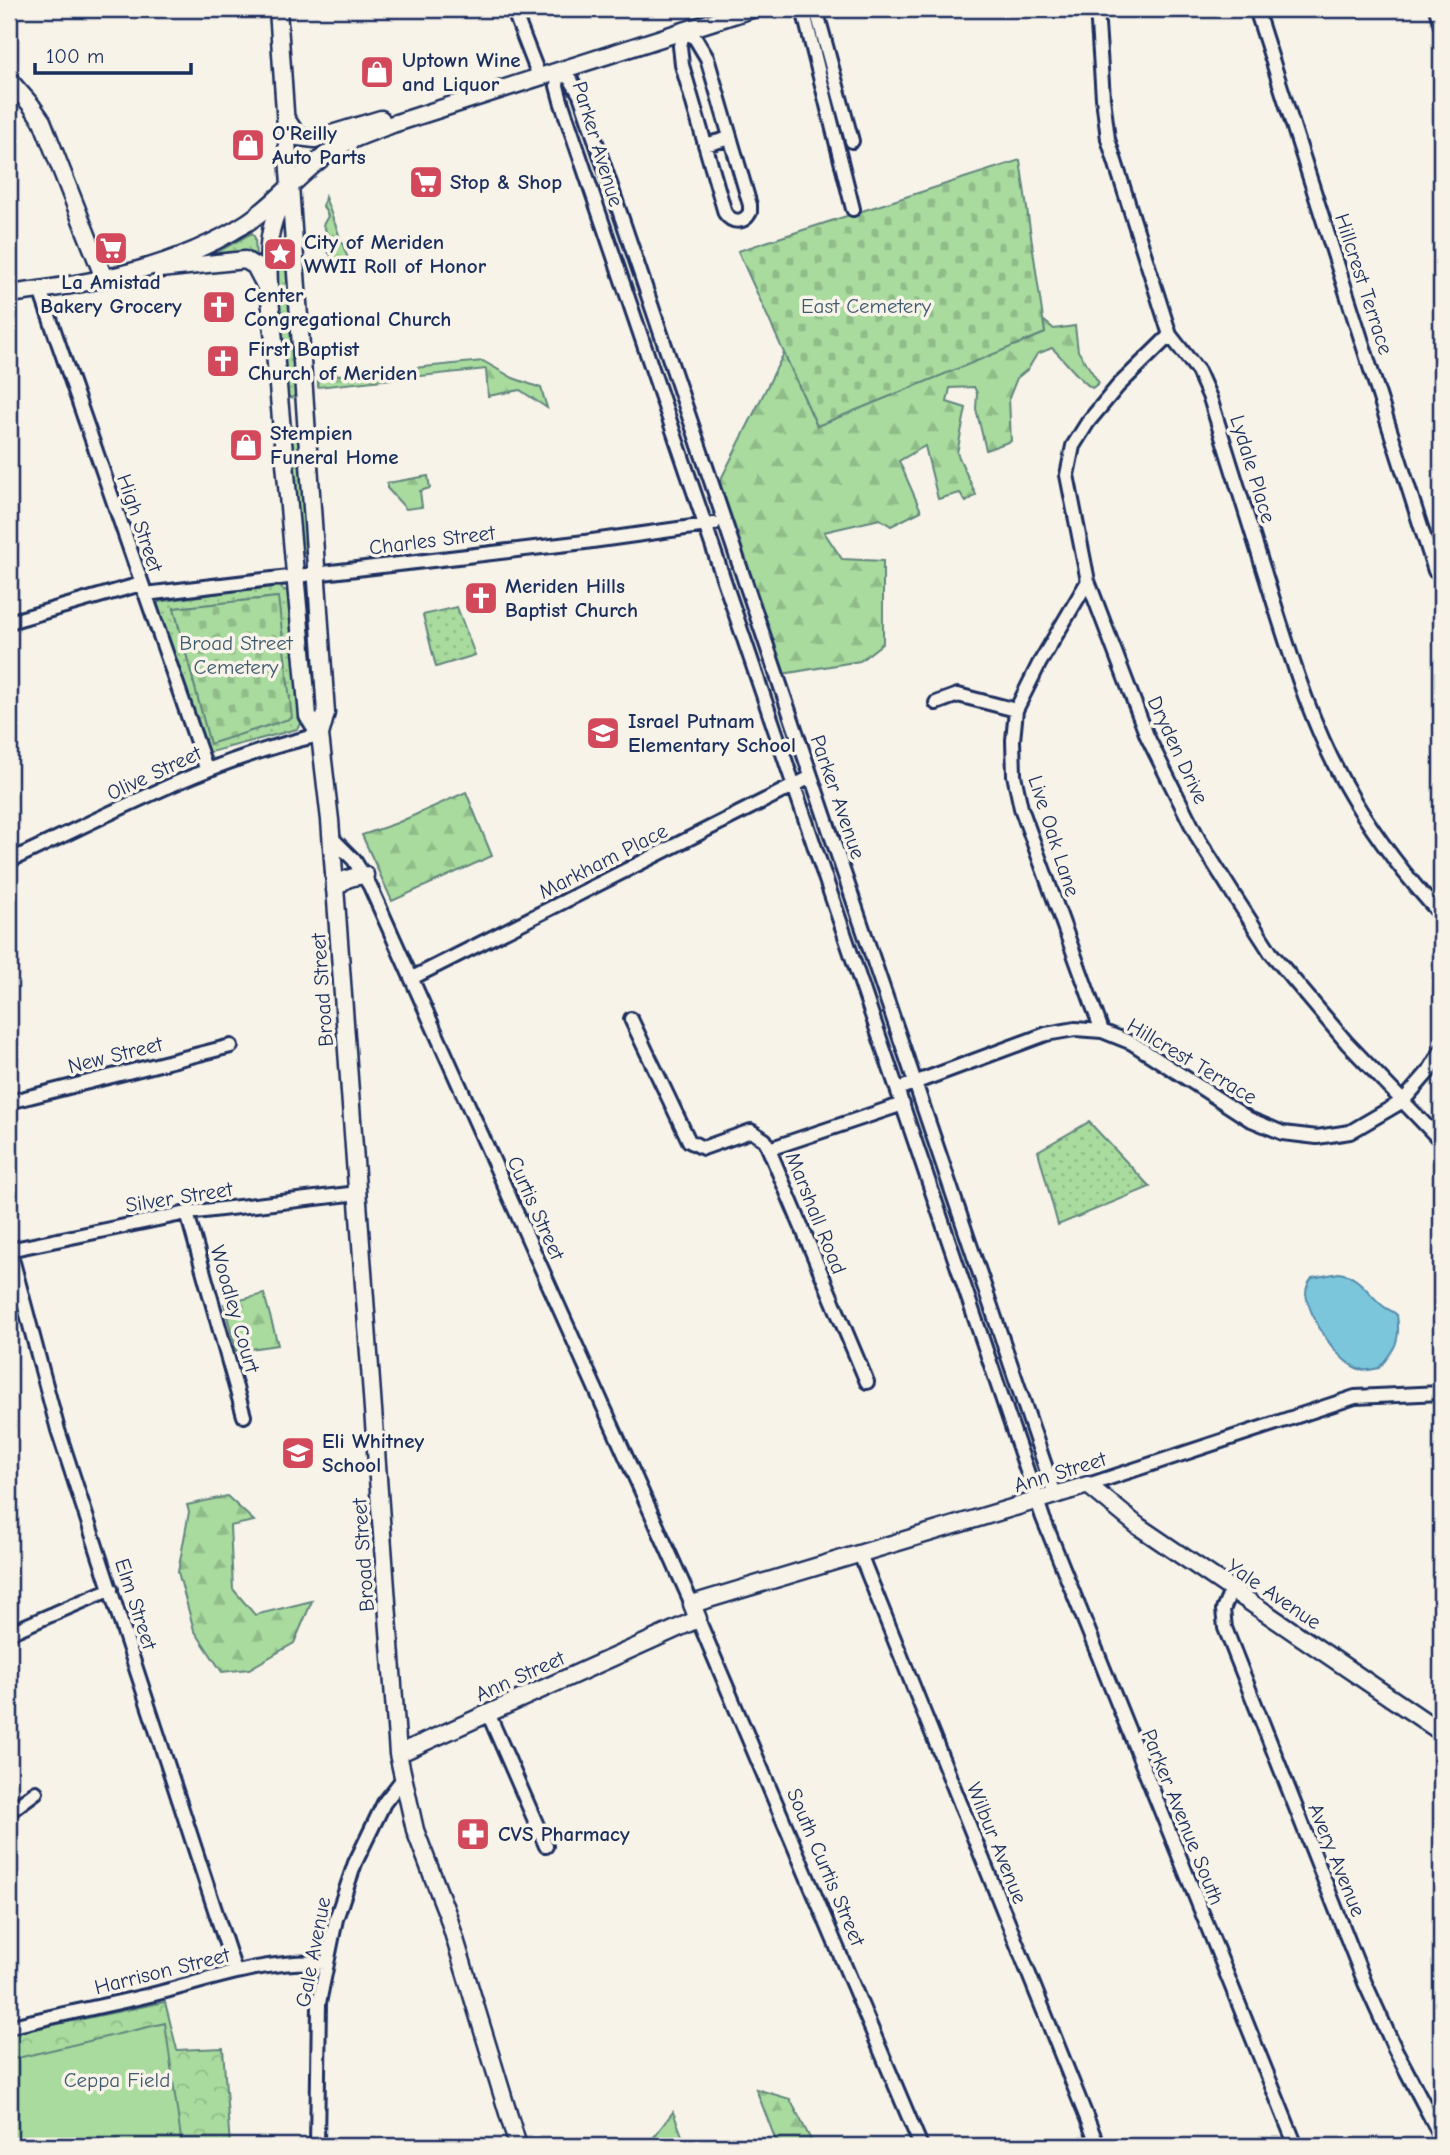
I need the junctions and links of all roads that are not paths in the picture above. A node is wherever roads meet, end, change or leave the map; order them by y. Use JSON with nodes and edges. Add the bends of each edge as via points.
{"nodes":[{"id":1,"x":278,"y":9,"type":"edge"},
{"id":2,"x":513,"y":9,"type":"edge"},
{"id":3,"x":752,"y":9,"type":"edge"},
{"id":4,"x":803,"y":9,"type":"edge"},
{"id":5,"x":816,"y":9,"type":"edge"},
{"id":6,"x":1097,"y":9,"type":"edge"},
{"id":7,"x":1256,"y":9,"type":"edge"},
{"id":8,"x":1436,"y":9,"type":"edge"},
{"id":9,"x":1441,"y":26,"type":"edge"},
{"id":10,"x":684,"y":30,"type":"junction"},
{"id":11,"x":559,"y":69,"type":"junction"},
{"id":12,"x":539,"y":76,"type":"junction"},
{"id":13,"x":9,"y":80,"type":"edge"},
{"id":14,"x":843,"y":108,"type":"junction"},
{"id":15,"x":829,"y":113,"type":"junction"},
{"id":16,"x":285,"y":115,"type":"junction"},
{"id":17,"x":393,"y":124,"type":"junction"},
{"id":18,"x":730,"y":138,"type":"junction"},
{"id":19,"x":852,"y":141,"type":"dead end"},
{"id":20,"x":705,"y":145,"type":"junction"},
{"id":21,"x":289,"y":188,"type":"junction"},
{"id":22,"x":853,"y":209,"type":"dead end"},
{"id":23,"x":131,"y":272,"type":"junction"},
{"id":24,"x":104,"y":278,"type":"junction"},
{"id":25,"x":40,"y":290,"type":"junction"},
{"id":26,"x":9,"y":294,"type":"edge"},
{"id":27,"x":270,"y":295,"type":"junction"},
{"id":28,"x":1170,"y":335,"type":"junction"},
{"id":29,"x":666,"y":351,"type":"junction"},
{"id":30,"x":649,"y":357,"type":"junction"},
{"id":31,"x":306,"y":411,"type":"junction"},
{"id":32,"x":280,"y":413,"type":"junction"},
{"id":33,"x":724,"y":521,"type":"junction"},
{"id":34,"x":706,"y":526,"type":"junction"},
{"id":35,"x":1435,"y":571,"type":"dead end"},
{"id":36,"x":316,"y":573,"type":"junction"},
{"id":37,"x":295,"y":576,"type":"junction"},
{"id":38,"x":1088,"y":581,"type":"junction"},
{"id":39,"x":143,"y":589,"type":"junction"},
{"id":40,"x":9,"y":622,"type":"edge"},
{"id":41,"x":764,"y":638,"type":"junction"},
{"id":42,"x":746,"y":643,"type":"junction"},
{"id":43,"x":936,"y":703,"type":"dead end"},
{"id":44,"x":1016,"y":710,"type":"junction"},
{"id":45,"x":320,"y":735,"type":"junction"},
{"id":46,"x":206,"y":768,"type":"junction"},
{"id":47,"x":811,"y":777,"type":"junction"},
{"id":48,"x":795,"y":786,"type":"junction"},
{"id":49,"x":331,"y":837,"type":"junction"},
{"id":50,"x":9,"y":861,"type":"edge"},
{"id":51,"x":365,"y":875,"type":"junction"},
{"id":52,"x":335,"y":890,"type":"junction"},
{"id":53,"x":1441,"y":915,"type":"edge"},
{"id":54,"x":863,"y":930,"type":"junction"},
{"id":55,"x":846,"y":936,"type":"junction"},
{"id":56,"x":412,"y":978,"type":"junction"},
{"id":57,"x":631,"y":1019,"type":"dead end"},
{"id":58,"x":1102,"y":1031,"type":"junction"},
{"id":59,"x":231,"y":1046,"type":"dead end"},
{"id":60,"x":1441,"y":1051,"type":"edge"},
{"id":61,"x":915,"y":1083,"type":"junction"},
{"id":62,"x":898,"y":1089,"type":"junction"},
{"id":63,"x":1403,"y":1101,"type":"junction"},
{"id":64,"x":9,"y":1102,"type":"edge"},
{"id":65,"x":903,"y":1104,"type":"junction"},
{"id":66,"x":1441,"y":1141,"type":"edge"},
{"id":67,"x":769,"y":1149,"type":"junction"},
{"id":68,"x":358,"y":1193,"type":"junction"},
{"id":69,"x":187,"y":1213,"type":"junction"},
{"id":70,"x":961,"y":1218,"type":"junction"},
{"id":71,"x":944,"y":1224,"type":"junction"},
{"id":72,"x":9,"y":1249,"type":"edge"},
{"id":73,"x":1006,"y":1350,"type":"junction"},
{"id":74,"x":989,"y":1355,"type":"junction"},
{"id":75,"x":867,"y":1382,"type":"dead end"},
{"id":76,"x":1441,"y":1393,"type":"edge"},
{"id":77,"x":244,"y":1416,"type":"dead end"},
{"id":78,"x":1088,"y":1485,"type":"junction"},
{"id":79,"x":1055,"y":1495,"type":"junction"},
{"id":80,"x":1038,"y":1501,"type":"junction"},
{"id":81,"x":860,"y":1554,"type":"junction"},
{"id":82,"x":111,"y":1589,"type":"junction"},
{"id":83,"x":1231,"y":1591,"type":"junction"},
{"id":84,"x":695,"y":1611,"type":"junction"},
{"id":85,"x":9,"y":1633,"type":"edge"},
{"id":86,"x":488,"y":1713,"type":"junction"},
{"id":87,"x":1441,"y":1732,"type":"edge"},
{"id":88,"x":398,"y":1754,"type":"junction"},
{"id":89,"x":402,"y":1780,"type":"junction"},
{"id":90,"x":36,"y":1792,"type":"dead end"},
{"id":91,"x":9,"y":1812,"type":"edge"},
{"id":92,"x":546,"y":1846,"type":"dead end"},
{"id":93,"x":326,"y":1963,"type":"junction"},
{"id":94,"x":235,"y":1971,"type":"junction"},
{"id":95,"x":9,"y":2027,"type":"edge"},
{"id":96,"x":1441,"y":2137,"type":"edge"},
{"id":97,"x":317,"y":2146,"type":"edge"},
{"id":98,"x":518,"y":2146,"type":"edge"},
{"id":99,"x":921,"y":2146,"type":"edge"},
{"id":100,"x":1098,"y":2146,"type":"edge"},
{"id":101,"x":1296,"y":2146,"type":"edge"}],
"edges":[{"from":1,"to":16,"type":"main road","name":"Broad Street"},
{"from":2,"to":12,"type":"street"},
{"from":3,"to":10,"type":"main road"},
{"from":4,"to":15,"type":"street"},
{"from":5,"to":14,"type":"street"},
{"from":6,"to":28,"type":"street","name":"Lydale Place","via":[[1108,139]]},
{"from":7,"to":35,"type":"street","name":"Hillcrest Terrace"},
{"from":8,"to":9,"type":"street"},
{"from":10,"to":11,"type":"main road"},
{"from":10,"to":18,"type":"street","via":[[707,58]]},
{"from":10,"to":20,"type":"street","via":[[680,55]]},
{"from":11,"to":12,"type":"main road"},
{"from":11,"to":29,"type":"street","name":"Parker Avenue","via":[[580,95]]},
{"from":11,"to":30,"type":"street","name":"Parker Avenue","via":[[561,101]]},
{"from":12,"to":17,"type":"main road"},
{"from":13,"to":24,"type":"main road","via":[[42,121]]},
{"from":14,"to":15,"type":"street"},
{"from":14,"to":19,"type":"street"},
{"from":15,"to":22,"type":"street"},
{"from":16,"to":17,"type":"main road","via":[[298,137],[307,139],[380,119]]},
{"from":16,"to":21,"type":"main road","name":"Broad Street"},
{"from":17,"to":21,"type":"main road","via":[[337,147]]},
{"from":18,"to":20,"type":"street"},
{"from":18,"to":20,"type":"street","via":[[750,205],[747,218],[735,222],[725,213]]},
{"from":21,"to":23,"type":"main road","via":[[249,222],[224,236]]},
{"from":21,"to":27,"type":"main road","name":"Broad Street","via":[[268,240]]},
{"from":21,"to":31,"type":"main road","name":"Broad Street"},
{"from":23,"to":24,"type":"main road"},
{"from":23,"to":27,"type":"main road","via":[[245,260],[255,266]]},
{"from":24,"to":25,"type":"main road"},
{"from":25,"to":26,"type":"main road"},
{"from":25,"to":39,"type":"street","name":"High Street"},
{"from":27,"to":32,"type":"main road","name":"Broad Street"},
{"from":28,"to":38,"type":"street","name":"Dryden Drive","via":[[1118,386],[1073,446],[1067,475]]},
{"from":28,"to":53,"type":"street","name":"Lydale Place","via":[[1198,371],[1210,398],[1288,647],[1330,753],[1377,836]]},
{"from":29,"to":30,"type":"street"},
{"from":29,"to":33,"type":"street","name":"Parker Avenue"},
{"from":30,"to":34,"type":"street","name":"Parker Avenue"},
{"from":31,"to":32,"type":"main road"},
{"from":31,"to":36,"type":"main road","name":"Broad Street"},
{"from":32,"to":37,"type":"main road","name":"Broad Street"},
{"from":33,"to":34,"type":"street","name":"Charles Street"},
{"from":33,"to":41,"type":"street","name":"Parker Avenue"},
{"from":34,"to":36,"type":"street","name":"Charles Street"},
{"from":34,"to":42,"type":"street","name":"Parker Avenue"},
{"from":36,"to":37,"type":"street","name":"Charles Street"},
{"from":36,"to":45,"type":"main road","name":"Broad Street","via":[[326,713]]},
{"from":37,"to":39,"type":"street","name":"Charles Street"},
{"from":37,"to":45,"type":"main road","name":"Broad Street","via":[[308,716]]},
{"from":38,"to":44,"type":"street","name":"Live Oak Lane"},
{"from":38,"to":63,"type":"street","name":"Dryden Drive","via":[[1147,736],[1199,840],[1271,953]]},
{"from":39,"to":40,"type":"street","name":"Charles Street"},
{"from":39,"to":46,"type":"street","name":"High Street"},
{"from":41,"to":42,"type":"street"},
{"from":41,"to":47,"type":"street","name":"Parker Avenue"},
{"from":42,"to":48,"type":"street","name":"Parker Avenue"},
{"from":43,"to":44,"type":"street","via":[[958,695]]},
{"from":44,"to":58,"type":"street","name":"Live Oak Lane","via":[[1014,775],[1021,808]]},
{"from":45,"to":46,"type":"street","name":"Olive Street"},
{"from":45,"to":49,"type":"main road","name":"Broad Street"},
{"from":46,"to":50,"type":"street","name":"Olive Street"},
{"from":47,"to":48,"type":"street","name":"Markham Place"},
{"from":47,"to":54,"type":"street","name":"Parker Avenue"},
{"from":48,"to":55,"type":"street","name":"Parker Avenue"},
{"from":48,"to":56,"type":"street","name":"Markham Place"},
{"from":49,"to":51,"type":"street","name":"Curtis Street"},
{"from":49,"to":52,"type":"main road","name":"Broad Street"},
{"from":51,"to":52,"type":"main road","via":[[346,878]]},
{"from":51,"to":56,"type":"street","name":"Curtis Street"},
{"from":52,"to":68,"type":"main road","name":"Broad Street"},
{"from":54,"to":55,"type":"street"},
{"from":54,"to":61,"type":"street","name":"Parker Avenue"},
{"from":55,"to":62,"type":"street","name":"Parker Avenue"},
{"from":56,"to":84,"type":"street","name":"Curtis Street"},
{"from":57,"to":67,"type":"street","via":[[689,1141],[702,1148],[751,1131],[765,1140]]},
{"from":58,"to":61,"type":"street","name":"Hillcrest Terrace","via":[[1046,1034]]},
{"from":58,"to":63,"type":"street","name":"Hillcrest Terrace","via":[[1132,1043],[1249,1119],[1283,1133],[1317,1137],[1350,1132]]},
{"from":59,"to":64,"type":"street","name":"New Street"},
{"from":60,"to":63,"type":"street","name":"Hillcrest Terrace"},
{"from":61,"to":62,"type":"street","name":"Hillcrest Terrace"},
{"from":61,"to":70,"type":"street","name":"Parker Avenue"},
{"from":62,"to":65,"type":"street","name":"Parker Avenue"},
{"from":63,"to":66,"type":"street","name":"Dryden Drive"},
{"from":65,"to":67,"type":"street","name":"Marshall Road"},
{"from":65,"to":71,"type":"street","name":"Parker Avenue"},
{"from":67,"to":75,"type":"street","name":"Marshall Road"},
{"from":68,"to":69,"type":"street","name":"Silver Street"},
{"from":68,"to":88,"type":"main road","name":"Broad Street"},
{"from":69,"to":72,"type":"street","name":"Silver Street"},
{"from":69,"to":77,"type":"street","name":"Woodley Court"},
{"from":70,"to":71,"type":"street"},
{"from":70,"to":73,"type":"street","name":"Parker Avenue"},
{"from":71,"to":74,"type":"street","name":"Parker Avenue"},
{"from":72,"to":82,"type":"street","name":"Elm Street","via":[[58,1430]]},
{"from":73,"to":74,"type":"street"},
{"from":73,"to":79,"type":"street","name":"Parker Avenue"},
{"from":74,"to":80,"type":"street","name":"Parker Avenue"},
{"from":76,"to":78,"type":"street","name":"Ann Street","via":[[1355,1397]]},
{"from":78,"to":79,"type":"main road","name":"Ann Street"},
{"from":78,"to":83,"type":"main road","name":"Yale Avenue"},
{"from":79,"to":80,"type":"main road","name":"Ann Street"},
{"from":80,"to":81,"type":"main road","name":"Ann Street"},
{"from":80,"to":101,"type":"street","name":"Parker Avenue South"},
{"from":81,"to":84,"type":"main road","name":"Ann Street"},
{"from":81,"to":100,"type":"street","name":"Wilbur Avenue"},
{"from":82,"to":85,"type":"street"},
{"from":82,"to":94,"type":"street","name":"Elm Street"},
{"from":83,"to":87,"type":"main road","name":"Yale Avenue"},
{"from":83,"to":96,"type":"street","name":"Avery Avenue","via":[[1223,1610],[1225,1628],[1365,1983]]},
{"from":84,"to":86,"type":"main road","name":"Ann Street"},
{"from":84,"to":99,"type":"street","name":"South Curtis Street"},
{"from":86,"to":88,"type":"main road","name":"Ann Street"},
{"from":86,"to":92,"type":"street"},
{"from":88,"to":89,"type":"main road","name":"Broad Street"},
{"from":89,"to":93,"type":"street","name":"Gale Avenue","via":[[384,1803],[355,1863]]},
{"from":89,"to":98,"type":"main road","name":"Broad Street"},
{"from":90,"to":91,"type":"street"},
{"from":93,"to":94,"type":"street","name":"Harrison Street"},
{"from":93,"to":97,"type":"street","name":"Gale Avenue","via":[[319,2003]]},
{"from":94,"to":95,"type":"street","name":"Harrison Street"}]}
